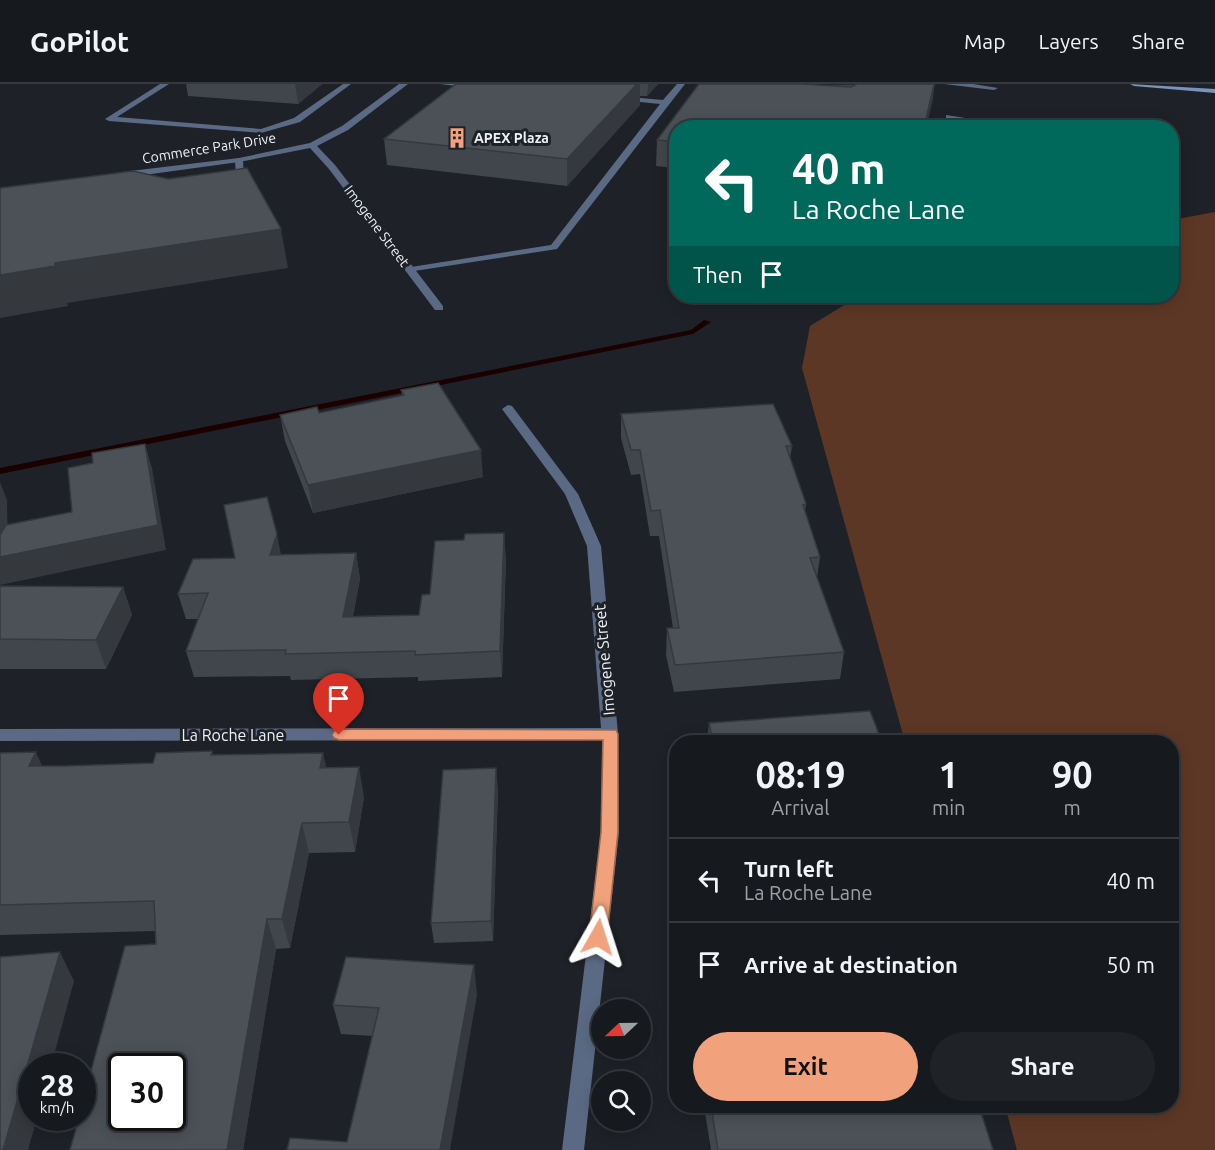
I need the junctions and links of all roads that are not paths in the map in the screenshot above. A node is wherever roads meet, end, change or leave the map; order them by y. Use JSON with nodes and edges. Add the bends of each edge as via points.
{"nodes":[{"id":1,"x":165,"y":84,"type":"edge"},
{"id":2,"x":347,"y":84,"type":"edge"},
{"id":3,"x":404,"y":84,"type":"edge"},
{"id":4,"x":444,"y":84,"type":"edge"},
{"id":5,"x":455,"y":84,"type":"edge"},
{"id":6,"x":681,"y":84,"type":"edge"},
{"id":7,"x":948,"y":84,"type":"edge"},
{"id":8,"x":1134,"y":84,"type":"edge"},
{"id":9,"x":487,"y":87,"type":"edge"},
{"id":10,"x":994,"y":88,"type":"dead end"},
{"id":11,"x":1215,"y":91,"type":"edge"},
{"id":12,"x":610,"y":98,"type":"edge"},
{"id":13,"x":665,"y":102,"type":"junction"},
{"id":14,"x":949,"y":117,"type":"dead end"},
{"id":15,"x":968,"y":119,"type":"dead end"},
{"id":16,"x":312,"y":145,"type":"junction"},
{"id":17,"x":239,"y":160,"type":"junction"},
{"id":18,"x":114,"y":176,"type":"edge"},
{"id":19,"x":240,"y":178,"type":"edge"},
{"id":20,"x":411,"y":270,"type":"junction"},
{"id":21,"x":439,"y":308,"type":"dead end"},
{"id":22,"x":508,"y":409,"type":"dead end"},
{"id":23,"x":610,"y":734,"type":"junction"},
{"id":24,"x":0,"y":735,"type":"edge"},
{"id":25,"x":573,"y":1150,"type":"edge"}],
"edges":[{"from":1,"to":2,"type":"street","via":[[109,119],[261,131],[278,129],[306,117]]},
{"from":3,"to":16,"type":"street","name":"Commerce Park Drive","via":[[345,128]]},
{"from":4,"to":5,"type":"street"},
{"from":5,"to":9,"type":"street"},
{"from":6,"to":13,"type":"street"},
{"from":7,"to":10,"type":"street"},
{"from":8,"to":11,"type":"main road"},
{"from":12,"to":13,"type":"street"},
{"from":13,"to":20,"type":"street","via":[[554,247]]},
{"from":14,"to":15,"type":"street"},
{"from":16,"to":17,"type":"street","name":"Commerce Park Drive"},
{"from":16,"to":20,"type":"street","name":"Imogene Street"},
{"from":17,"to":18,"type":"street","name":"Commerce Park Drive"},
{"from":17,"to":19,"type":"street"},
{"from":20,"to":21,"type":"street","name":"Imogene Street"},
{"from":22,"to":23,"type":"street","name":"Imogene Street","via":[[571,494],[594,546]]},
{"from":23,"to":24,"type":"street","name":"La Roche Lane"},
{"from":23,"to":25,"type":"street","name":"Imogene Street","via":[[610,832]]}]}
